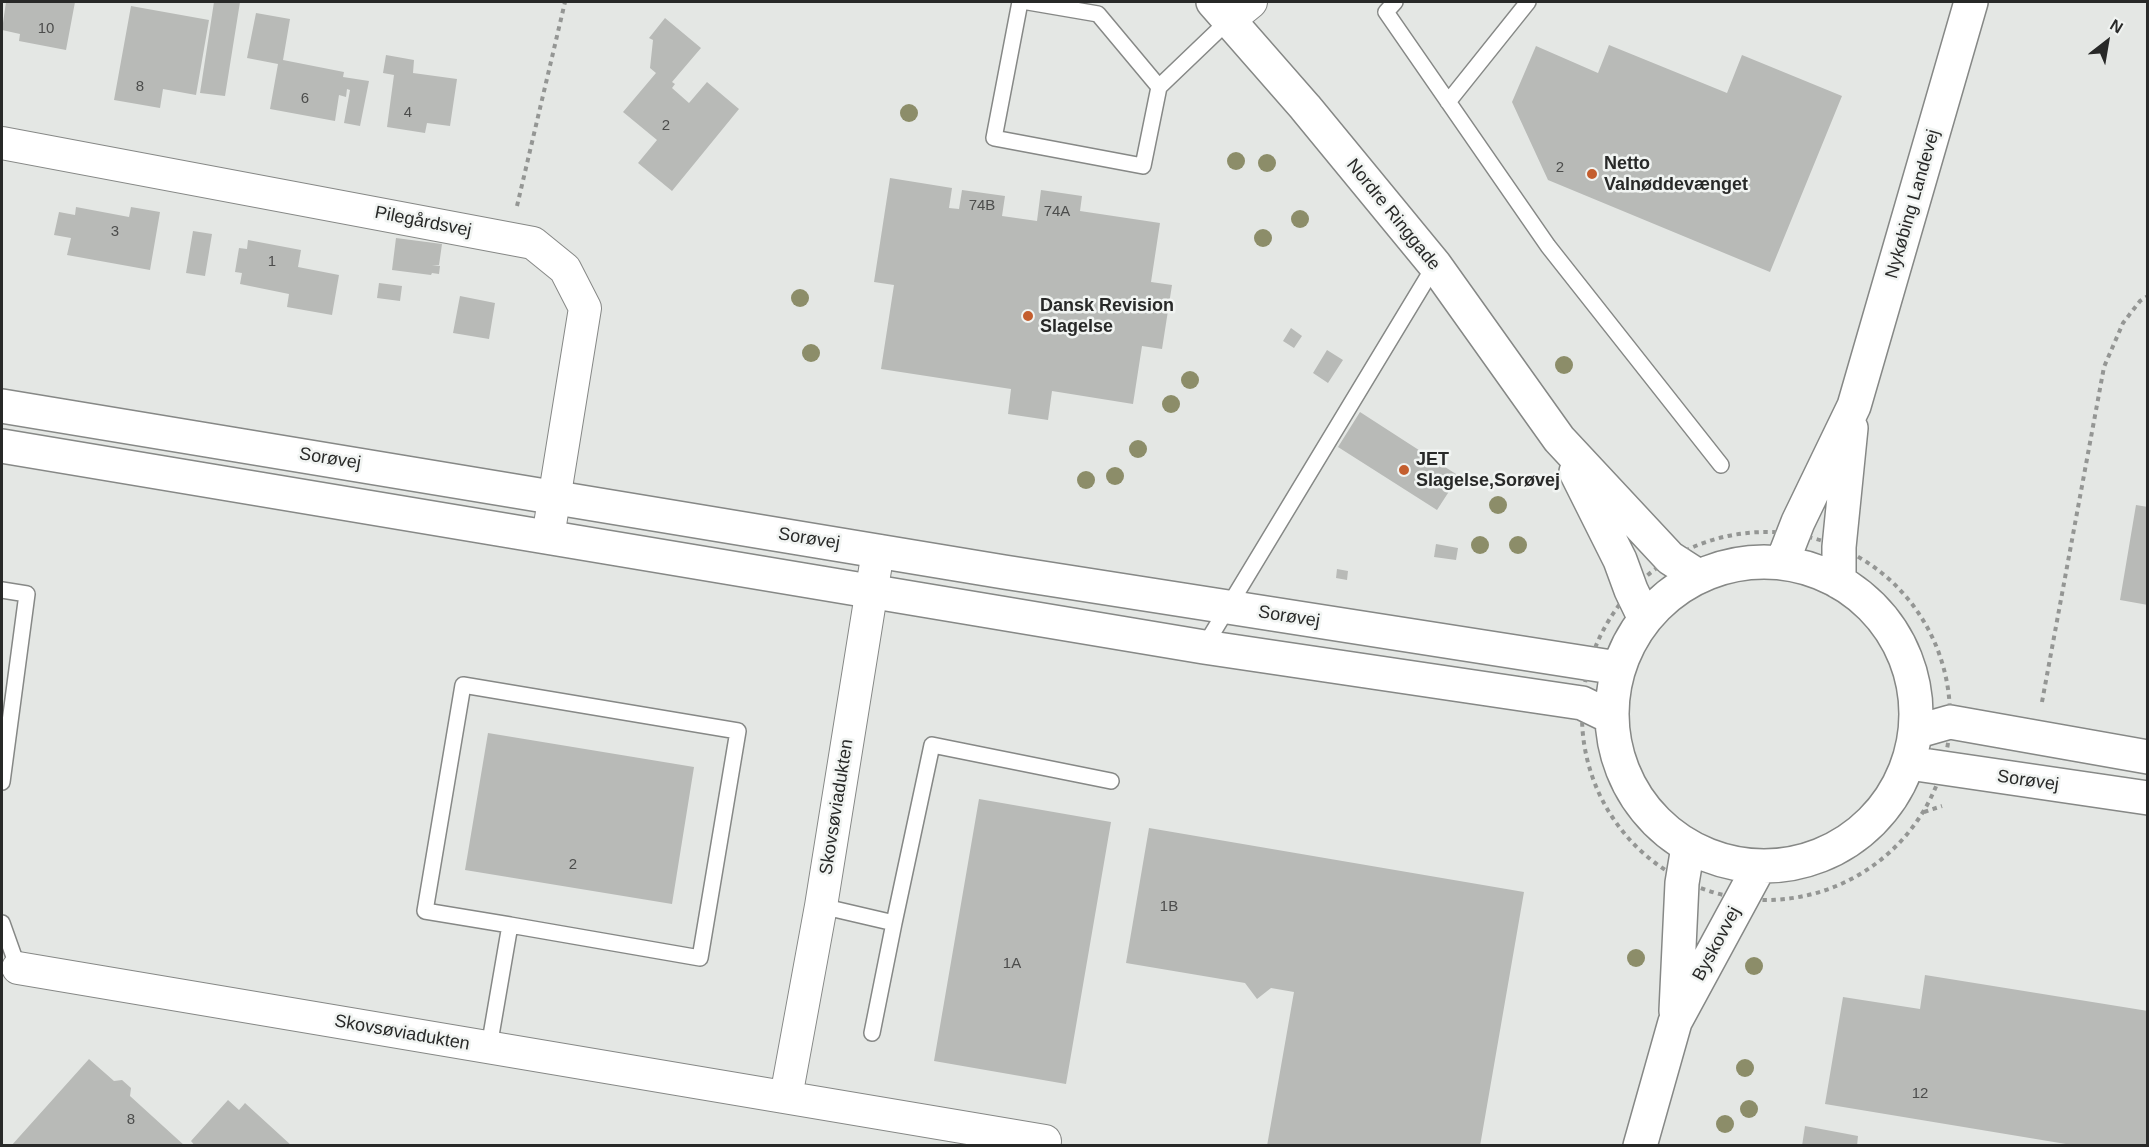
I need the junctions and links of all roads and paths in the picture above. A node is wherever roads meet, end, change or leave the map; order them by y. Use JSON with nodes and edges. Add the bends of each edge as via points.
{"nodes":[{"id":1,"x":566,"y":2,"type":"edge"},
{"id":2,"x":1020,"y":2,"type":"edge"},
{"id":3,"x":1028,"y":2,"type":"edge"},
{"id":4,"x":1395,"y":2,"type":"edge"},
{"id":5,"x":1528,"y":2,"type":"edge"},
{"id":6,"x":1971,"y":2,"type":"edge"},
{"id":7,"x":1231,"y":8,"type":"edge"},
{"id":8,"x":1159,"y":87,"type":"junction"},
{"id":9,"x":1448,"y":102,"type":"junction"},
{"id":10,"x":2,"y":143,"type":"edge"},
{"id":11,"x":509,"y":238,"type":"junction"},
{"id":12,"x":1435,"y":265,"type":"junction"},
{"id":13,"x":2148,"y":296,"type":"edge"},
{"id":14,"x":2,"y":406,"type":"edge"},
{"id":15,"x":1854,"y":406,"type":"junction"},
{"id":16,"x":1559,"y":439,"type":"junction"},
{"id":17,"x":2,"y":446,"type":"edge"},
{"id":18,"x":1721,"y":465,"type":"dead end"},
{"id":19,"x":554,"y":496,"type":"junction"},
{"id":20,"x":548,"y":537,"type":"junction"},
{"id":21,"x":1839,"y":547,"type":"junction"},
{"id":22,"x":1787,"y":548,"type":"junction"},
{"id":23,"x":878,"y":551,"type":"junction"},
{"id":24,"x":1671,"y":558,"type":"junction"},
{"id":25,"x":1698,"y":576,"type":"junction"},
{"id":26,"x":1839,"y":582,"type":"junction"},
{"id":27,"x":2,"y":590,"type":"edge"},
{"id":28,"x":871,"y":591,"type":"junction"},
{"id":29,"x":1637,"y":604,"type":"junction"},
{"id":30,"x":1227,"y":608,"type":"junction"},
{"id":31,"x":1204,"y":647,"type":"junction"},
{"id":32,"x":1603,"y":666,"type":"junction"},
{"id":33,"x":1582,"y":703,"type":"junction"},
{"id":34,"x":2042,"y":703,"type":"dead end"},
{"id":35,"x":1611,"y":717,"type":"junction"},
{"id":36,"x":1950,"y":722,"type":"junction"},
{"id":37,"x":1916,"y":732,"type":"junction"},
{"id":38,"x":2148,"y":757,"type":"edge"},
{"id":39,"x":1909,"y":763,"type":"junction"},
{"id":40,"x":1943,"y":769,"type":"junction"},
{"id":41,"x":1112,"y":781,"type":"dead end"},
{"id":42,"x":2,"y":782,"type":"edge"},
{"id":43,"x":2148,"y":798,"type":"edge"},
{"id":44,"x":1688,"y":847,"type":"junction"},
{"id":45,"x":1759,"y":867,"type":"junction"},
{"id":46,"x":1683,"y":883,"type":"junction"},
{"id":47,"x":1741,"y":898,"type":"junction"},
{"id":48,"x":820,"y":906,"type":"junction"},
{"id":49,"x":2,"y":923,"type":"edge"},
{"id":50,"x":894,"y":923,"type":"junction"},
{"id":51,"x":510,"y":925,"type":"junction"},
{"id":52,"x":18,"y":968,"type":"joint"},
{"id":53,"x":1675,"y":1022,"type":"junction"},
{"id":54,"x":872,"y":1033,"type":"dead end"},
{"id":55,"x":489,"y":1047,"type":"junction"},
{"id":56,"x":786,"y":1097,"type":"junction"},
{"id":57,"x":1044,"y":1146,"type":"edge"},
{"id":58,"x":1640,"y":1146,"type":"edge"}],
"edges":[{"from":1,"to":11,"type":"path"},
{"from":2,"to":8,"type":"lane","via":[[994,138],[1143,166]]},
{"from":3,"to":8,"type":"lane","via":[[1098,14]]},
{"from":4,"to":9,"type":"lane","via":[[1386,12]]},
{"from":5,"to":9,"type":"lane"},
{"from":6,"to":15,"type":"street","name":"Nykøbing Landevej"},
{"from":7,"to":8,"type":"lane"},
{"from":7,"to":12,"type":"street","name":"Nordre Ringgade","via":[[1305,107]]},
{"from":9,"to":18,"type":"lane","via":[[1548,246]]},
{"from":10,"to":11,"type":"street","name":"Pilegårdsvej"},
{"from":11,"to":19,"type":"street","name":"Pilegårdsvej","via":[[533,243],[565,269],[585,308]]},
{"from":12,"to":16,"type":"street","name":"Nordre Ringgade"},
{"from":12,"to":30,"type":"lane"},
{"from":13,"to":34,"type":"path","via":[[2123,323],[2104,367]]},
{"from":14,"to":19,"type":"street","name":"Sorøvej"},
{"from":15,"to":21,"type":"street","name":"Nykøbing Landevej"},
{"from":15,"to":22,"type":"street","name":"Nykøbing Landevej"},
{"from":16,"to":24,"type":"street","name":"Nordre Ringgade"},
{"from":16,"to":29,"type":"street","name":"Nordre Ringgade","via":[[1620,561]]},
{"from":17,"to":20,"type":"street"},
{"from":19,"to":20,"type":"street","name":"Pilegårdsvej"},
{"from":19,"to":23,"type":"street","name":"Sorøvej"},
{"from":20,"to":28,"type":"street"},
{"from":21,"to":22,"type":"path","via":[[1818,539]]},
{"from":21,"to":26,"type":"street","name":"Nykøbing Landevej"},
{"from":21,"to":36,"type":"path","via":[[1880,572],[1911,603],[1935,642],[1947,684]]},
{"from":22,"to":24,"type":"path","via":[[1762,532],[1730,535]]},
{"from":22,"to":25,"type":"street","via":[[1753,562]]},
{"from":22,"to":26,"type":"street","via":[[1811,569]]},
{"from":23,"to":28,"type":"street","name":"Skovsøviadukten"},
{"from":23,"to":30,"type":"street","name":"Sorøvej"},
{"from":24,"to":25,"type":"street","name":"Nordre Ringgade"},
{"from":24,"to":29,"type":"path","via":[[1649,573]]},
{"from":25,"to":29,"type":"street","via":[[1669,595]]},
{"from":26,"to":37,"type":"street","via":[[1868,603],[1891,630],[1907,662],[1915,696]]},
{"from":27,"to":42,"type":"lane","via":[[27,594]]},
{"from":28,"to":31,"type":"street"},
{"from":28,"to":48,"type":"street","name":"Skovsøviadukten"},
{"from":29,"to":32,"type":"street","via":[[1629,642]]},
{"from":29,"to":32,"type":"path","via":[[1605,625]]},
{"from":30,"to":31,"type":"lane"},
{"from":30,"to":32,"type":"street","name":"Sorøvej"},
{"from":31,"to":33,"type":"street"},
{"from":32,"to":33,"type":"path"},
{"from":32,"to":35,"type":"street"},
{"from":33,"to":35,"type":"street"},
{"from":33,"to":46,"type":"path","via":[[1584,744],[1594,783],[1613,819],[1640,850]]},
{"from":35,"to":44,"type":"street","via":[[1617,756],[1632,792],[1656,823]]},
{"from":36,"to":37,"type":"street"},
{"from":36,"to":38,"type":"street"},
{"from":36,"to":40,"type":"path"},
{"from":37,"to":39,"type":"street"},
{"from":39,"to":40,"type":"street","name":"Sorøvej"},
{"from":39,"to":45,"type":"street","via":[[1892,798],[1866,828],[1835,849],[1798,864]]},
{"from":40,"to":43,"type":"street","name":"Sorøvej"},
{"from":40,"to":47,"type":"path","via":[[1923,812],[1897,846],[1864,872],[1826,890],[1785,899]]},
{"from":41,"to":50,"type":"lane","via":[[932,745]]},
{"from":44,"to":45,"type":"street","via":[[1722,861]]},
{"from":44,"to":46,"type":"street","name":"Byskovvej"},
{"from":45,"to":47,"type":"street","name":"Byskovvej"},
{"from":46,"to":47,"type":"path"},
{"from":46,"to":53,"type":"street","name":"Byskovvej"},
{"from":47,"to":53,"type":"street","name":"Byskovvej"},
{"from":48,"to":50,"type":"lane"},
{"from":48,"to":56,"type":"street","name":"Skovsøviadukten"},
{"from":49,"to":52,"type":"lane"},
{"from":50,"to":54,"type":"lane"},
{"from":51,"to":51,"type":"lane","via":[[699,958],[738,731],[463,685],[425,911]]},
{"from":51,"to":55,"type":"lane"},
{"from":52,"to":55,"type":"street","name":"Skovsøviadukten"},
{"from":53,"to":58,"type":"street","name":"Byskovvej"},
{"from":55,"to":56,"type":"street","name":"Skovsøviadukten"},
{"from":56,"to":57,"type":"street","name":"Skovsøviadukten","via":[[1045,1141]]}]}
